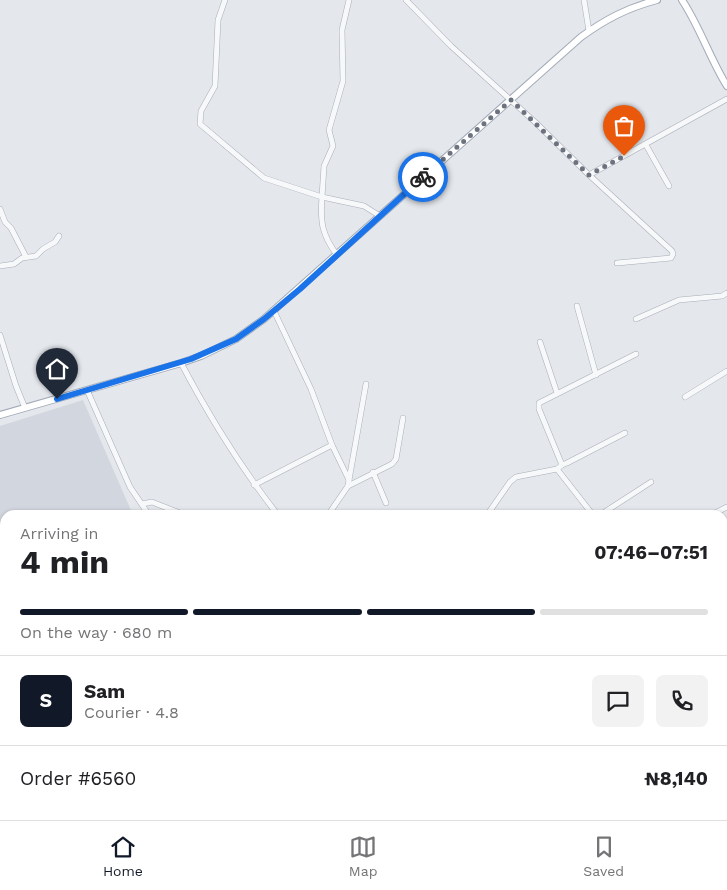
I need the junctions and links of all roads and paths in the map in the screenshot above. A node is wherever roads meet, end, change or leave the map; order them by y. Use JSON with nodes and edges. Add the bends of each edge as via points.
{"nodes":[{"id":1,"x":225,"y":0,"type":"edge"},
{"id":2,"x":349,"y":0,"type":"edge"},
{"id":3,"x":406,"y":0,"type":"edge"},
{"id":4,"x":584,"y":0,"type":"edge"},
{"id":5,"x":657,"y":0,"type":"edge"},
{"id":6,"x":682,"y":0,"type":"edge"},
{"id":7,"x":589,"y":31,"type":"junction"},
{"id":8,"x":727,"y":86,"type":"edge"},
{"id":9,"x":727,"y":99,"type":"edge"},
{"id":10,"x":511,"y":100,"type":"junction"},
{"id":11,"x":646,"y":145,"type":"junction"},
{"id":12,"x":589,"y":175,"type":"junction"},
{"id":13,"x":669,"y":186,"type":"dead end"},
{"id":14,"x":322,"y":198,"type":"junction"},
{"id":15,"x":0,"y":210,"type":"edge"},
{"id":16,"x":380,"y":216,"type":"junction"},
{"id":17,"x":59,"y":236,"type":"dead end"},
{"id":18,"x":337,"y":255,"type":"junction"},
{"id":19,"x":26,"y":258,"type":"junction"},
{"id":20,"x":617,"y":263,"type":"dead end"},
{"id":21,"x":0,"y":266,"type":"edge"},
{"id":22,"x":727,"y":293,"type":"edge"},
{"id":23,"x":577,"y":306,"type":"dead end"},
{"id":24,"x":274,"y":311,"type":"junction"},
{"id":25,"x":636,"y":319,"type":"dead end"},
{"id":26,"x":0,"y":335,"type":"edge"},
{"id":27,"x":540,"y":342,"type":"dead end"},
{"id":28,"x":636,"y":354,"type":"dead end"},
{"id":29,"x":181,"y":362,"type":"junction"},
{"id":30,"x":727,"y":372,"type":"edge"},
{"id":31,"x":596,"y":375,"type":"junction"},
{"id":32,"x":366,"y":384,"type":"dead end"},
{"id":33,"x":87,"y":390,"type":"junction"},
{"id":34,"x":557,"y":393,"type":"junction"},
{"id":35,"x":685,"y":397,"type":"dead end"},
{"id":36,"x":25,"y":408,"type":"junction"},
{"id":37,"x":0,"y":416,"type":"edge"},
{"id":38,"x":403,"y":418,"type":"dead end"},
{"id":39,"x":625,"y":432,"type":"dead end"},
{"id":40,"x":332,"y":445,"type":"junction"},
{"id":41,"x":560,"y":467,"type":"junction"},
{"id":42,"x":373,"y":472,"type":"junction"},
{"id":43,"x":651,"y":482,"type":"dead end"},
{"id":44,"x":348,"y":483,"type":"junction"},
{"id":45,"x":254,"y":486,"type":"junction"},
{"id":46,"x":386,"y":503,"type":"dead end"},
{"id":47,"x":142,"y":504,"type":"junction"},
{"id":48,"x":146,"y":510,"type":"edge"},
{"id":49,"x":172,"y":510,"type":"edge"},
{"id":50,"x":274,"y":510,"type":"edge"},
{"id":51,"x":331,"y":510,"type":"edge"},
{"id":52,"x":490,"y":510,"type":"edge"},
{"id":53,"x":590,"y":510,"type":"edge"},
{"id":54,"x":608,"y":510,"type":"edge"}],
"edges":[{"from":1,"to":14,"type":"street","via":[[218,20],[215,86],[201,111],[200,124],[264,178]]},
{"from":2,"to":14,"type":"street","via":[[342,30],[343,81],[329,130],[333,146],[324,166]]},
{"from":3,"to":10,"type":"street"},
{"from":4,"to":7,"type":"street"},
{"from":5,"to":7,"type":"main road","via":[[619,13]]},
{"from":6,"to":8,"type":"main road"},
{"from":7,"to":10,"type":"main road"},
{"from":9,"to":11,"type":"street"},
{"from":10,"to":12,"type":"street"},
{"from":10,"to":16,"type":"main road"},
{"from":11,"to":12,"type":"street"},
{"from":11,"to":13,"type":"street"},
{"from":12,"to":20,"type":"street","via":[[673,254],[672,258]]},
{"from":14,"to":16,"type":"street","via":[[364,206]]},
{"from":14,"to":18,"type":"street","via":[[321,226]]},
{"from":15,"to":19,"type":"street"},
{"from":16,"to":18,"type":"main road"},
{"from":17,"to":19,"type":"street","via":[[36,256]]},
{"from":18,"to":24,"type":"main road"},
{"from":19,"to":21,"type":"street"},
{"from":22,"to":25,"type":"street","via":[[679,300]]},
{"from":23,"to":31,"type":"street"},
{"from":24,"to":29,"type":"main road","via":[[236,339]]},
{"from":24,"to":40,"type":"street","via":[[311,390]]},
{"from":26,"to":36,"type":"street"},
{"from":27,"to":34,"type":"street"},
{"from":28,"to":31,"type":"street"},
{"from":29,"to":33,"type":"main road"},
{"from":29,"to":45,"type":"street"},
{"from":30,"to":35,"type":"street"},
{"from":31,"to":34,"type":"street"},
{"from":32,"to":44,"type":"street"},
{"from":33,"to":36,"type":"main road"},
{"from":33,"to":47,"type":"street","via":[[130,487]]},
{"from":34,"to":41,"type":"street","via":[[539,403],[539,409]]},
{"from":36,"to":37,"type":"main road"},
{"from":38,"to":42,"type":"street","via":[[396,459]]},
{"from":39,"to":41,"type":"street"},
{"from":40,"to":44,"type":"street"},
{"from":40,"to":45,"type":"street"},
{"from":41,"to":52,"type":"street","via":[[516,477]]},
{"from":41,"to":53,"type":"street"},
{"from":42,"to":44,"type":"street"},
{"from":42,"to":46,"type":"street"},
{"from":43,"to":54,"type":"street"},
{"from":44,"to":51,"type":"street"},
{"from":45,"to":50,"type":"street"},
{"from":47,"to":48,"type":"street"},
{"from":47,"to":49,"type":"street","via":[[152,502]]}]}
